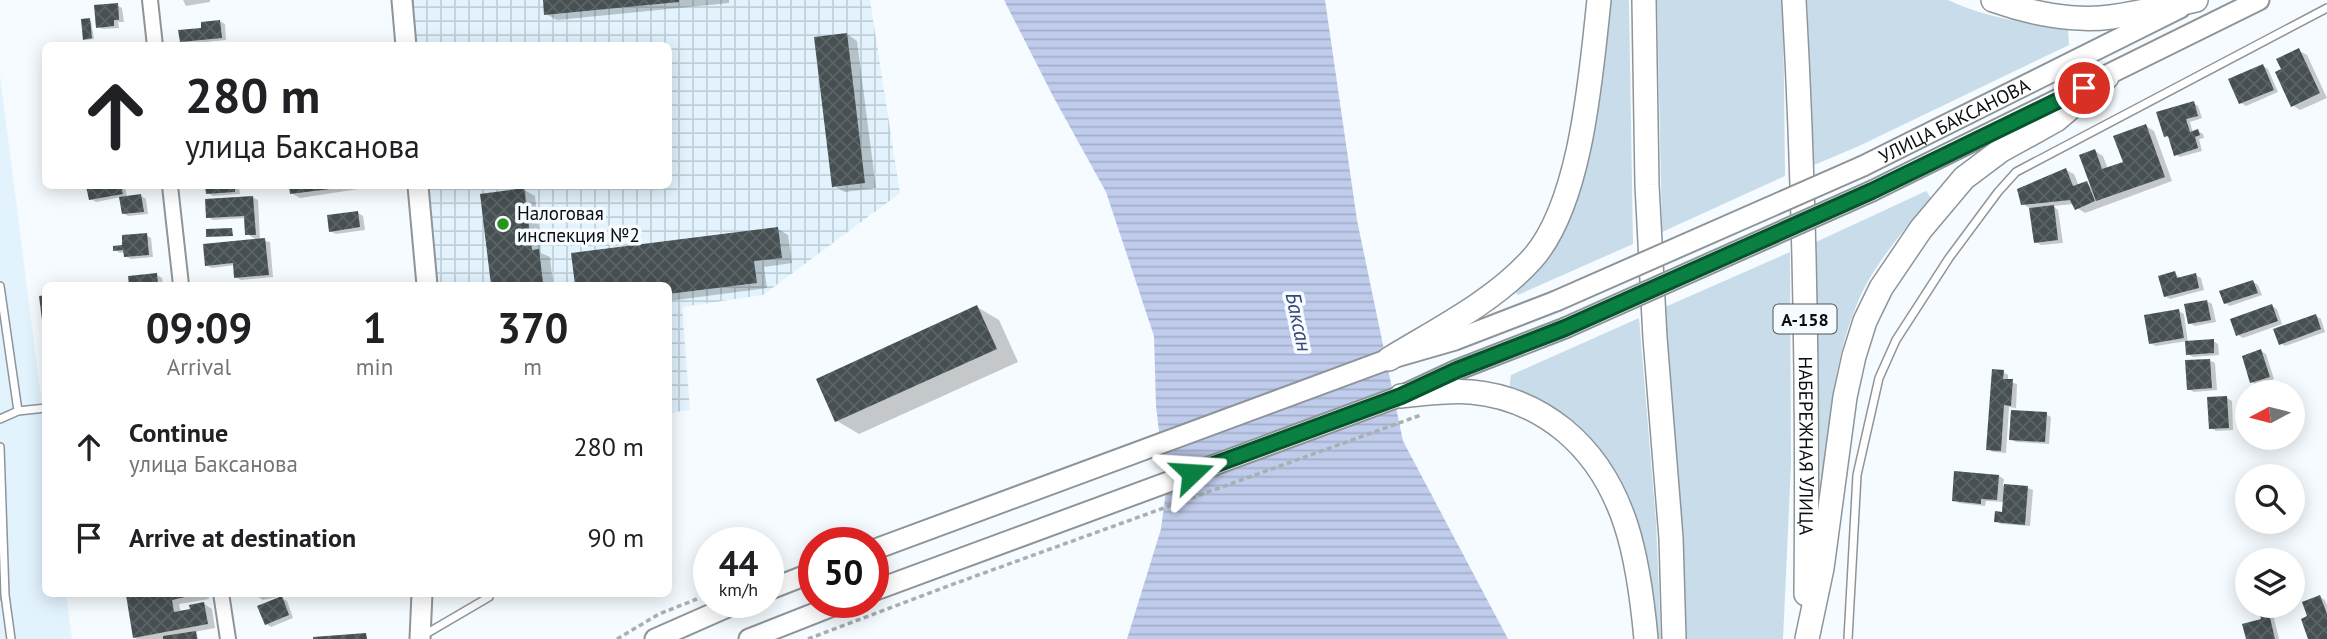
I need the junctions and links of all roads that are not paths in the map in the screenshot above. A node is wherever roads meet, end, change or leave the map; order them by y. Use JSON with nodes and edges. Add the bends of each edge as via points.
{"nodes":[{"id":1,"x":150,"y":0,"type":"edge"},
{"id":2,"x":402,"y":0,"type":"edge"},
{"id":3,"x":1599,"y":0,"type":"edge"},
{"id":4,"x":1644,"y":0,"type":"edge"},
{"id":5,"x":1794,"y":0,"type":"edge"},
{"id":6,"x":1993,"y":0,"type":"edge"},
{"id":7,"x":2196,"y":0,"type":"edge"},
{"id":8,"x":2259,"y":0,"type":"edge"},
{"id":9,"x":2327,"y":8,"type":"edge"},
{"id":10,"x":155,"y":42,"type":"edge"},
{"id":11,"x":406,"y":42,"type":"edge"},
{"id":12,"x":2107,"y":76,"type":"junction"},
{"id":13,"x":170,"y":189,"type":"edge"},
{"id":14,"x":418,"y":189,"type":"edge"},
{"id":15,"x":181,"y":282,"type":"edge"},
{"id":16,"x":427,"y":282,"type":"edge"},
{"id":17,"x":0,"y":288,"type":"edge"},
{"id":18,"x":1388,"y":359,"type":"junction"},
{"id":19,"x":1401,"y":396,"type":"junction"},
{"id":20,"x":42,"y":408,"type":"edge"},
{"id":21,"x":18,"y":411,"type":"junction"},
{"id":22,"x":0,"y":419,"type":"edge"},
{"id":23,"x":0,"y":447,"type":"edge"},
{"id":24,"x":889,"y":544,"type":"edge"},
{"id":25,"x":889,"y":585,"type":"edge"},
{"id":26,"x":2,"y":596,"type":"edge"},
{"id":27,"x":222,"y":597,"type":"edge"},
{"id":28,"x":422,"y":597,"type":"edge"},
{"id":29,"x":489,"y":597,"type":"edge"},
{"id":30,"x":703,"y":618,"type":"edge"},
{"id":31,"x":803,"y":618,"type":"edge"},
{"id":32,"x":4,"y":619,"type":"edge"},
{"id":33,"x":421,"y":638,"type":"edge"},
{"id":34,"x":11,"y":639,"type":"edge"},
{"id":35,"x":228,"y":639,"type":"edge"},
{"id":36,"x":655,"y":639,"type":"edge"},
{"id":37,"x":749,"y":639,"type":"edge"},
{"id":38,"x":1646,"y":639,"type":"edge"},
{"id":39,"x":1674,"y":639,"type":"edge"},
{"id":40,"x":1806,"y":639,"type":"edge"},
{"id":41,"x":1848,"y":639,"type":"edge"}],
"edges":[{"from":1,"to":10,"type":"street"},
{"from":2,"to":11,"type":"main road"},
{"from":3,"to":18,"type":"main road","via":[[1578,149],[1552,229],[1533,258],[1505,285]]},
{"from":4,"to":39,"type":"main road","via":[[1647,184]]},
{"from":5,"to":40,"type":"main road","name":"НАБЕРЕЖНАЯ УЛИЦА","number":"А-158","via":[[1808,411]]},
{"from":6,"to":7,"type":"main road","via":[[2082,18]]},
{"from":7,"to":18,"type":"main road","name":"УЛИЦА БАКСАНОВА","bridge":true,"via":[[1863,166],[1556,302],[1455,340]]},
{"from":8,"to":12,"type":"main road","name":"УЛИЦА БАКСАНОВА"},
{"from":9,"to":41,"type":"lane","via":[[2016,172],[1997,192],[1912,314],[1879,378],[1857,475]]},
{"from":12,"to":19,"type":"main road","name":"УЛИЦА БАКСАНОВА","bridge":true,"via":[[1872,191]]},
{"from":12,"to":40,"type":"main road","via":[[2056,120],[2000,151],[1964,178],[1921,229],[1881,288],[1865,321],[1845,397],[1822,568]]},
{"from":13,"to":15,"type":"street"},
{"from":14,"to":16,"type":"main road"},
{"from":17,"to":21,"type":"lane"},
{"from":18,"to":24,"type":"main road","name":"УЛИЦА БАКСАНОВА"},
{"from":19,"to":25,"type":"main road","name":"УЛИЦА БАКСАНОВА"},
{"from":19,"to":38,"type":"main road","via":[[1470,392],[1507,399],[1550,419],[1573,438],[1616,494],[1628,527]]},
{"from":20,"to":21,"type":"lane"},
{"from":21,"to":22,"type":"lane"},
{"from":23,"to":26,"type":"lane"},
{"from":26,"to":32,"type":"lane"},
{"from":27,"to":35,"type":"street"},
{"from":28,"to":33,"type":"main road"},
{"from":29,"to":33,"type":"lane"},
{"from":30,"to":36,"type":"main road"},
{"from":31,"to":37,"type":"main road"},
{"from":32,"to":34,"type":"lane"}]}
